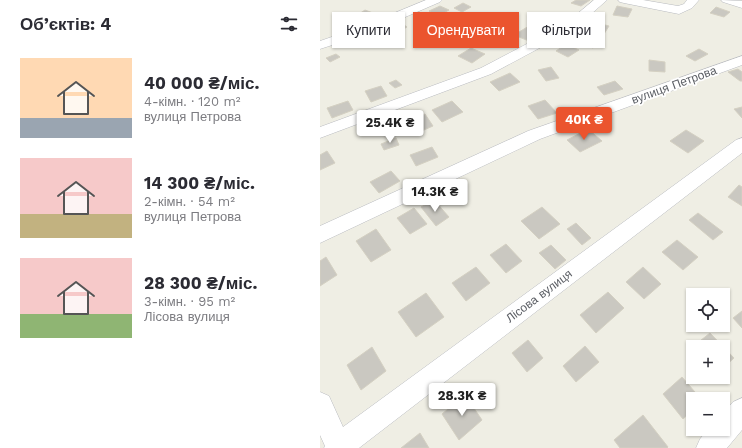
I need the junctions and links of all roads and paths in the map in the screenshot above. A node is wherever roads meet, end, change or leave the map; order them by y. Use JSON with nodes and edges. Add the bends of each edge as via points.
{"nodes":[{"id":1,"x":436,"y":0,"type":"edge"},
{"id":2,"x":601,"y":0,"type":"edge"},
{"id":3,"x":624,"y":0,"type":"edge"},
{"id":4,"x":693,"y":0,"type":"edge"},
{"id":5,"x":727,"y":0,"type":"edge"},
{"id":6,"x":742,"y":5,"type":"edge"},
{"id":7,"x":320,"y":45,"type":"edge"},
{"id":8,"x":742,"y":60,"type":"edge"},
{"id":9,"x":320,"y":133,"type":"edge"},
{"id":10,"x":742,"y":144,"type":"edge"},
{"id":11,"x":320,"y":236,"type":"edge"},
{"id":12,"x":320,"y":405,"type":"edge"},
{"id":13,"x":742,"y":411,"type":"edge"},
{"id":14,"x":338,"y":447,"type":"edge"},
{"id":15,"x":709,"y":448,"type":"edge"}],
"edges":[{"from":1,"to":7,"type":"street","via":[[362,31]]},
{"from":2,"to":9,"type":"street","via":[[569,27],[486,71]]},
{"from":3,"to":4,"type":"street","via":[[679,10]]},
{"from":5,"to":6,"type":"street"},
{"from":8,"to":11,"type":"street","name":"вулиця Петрова","via":[[534,135]]},
{"from":10,"to":14,"type":"street","name":"Лісова вулиця"},
{"from":12,"to":14,"type":"street"},
{"from":13,"to":15,"type":"street"}]}
